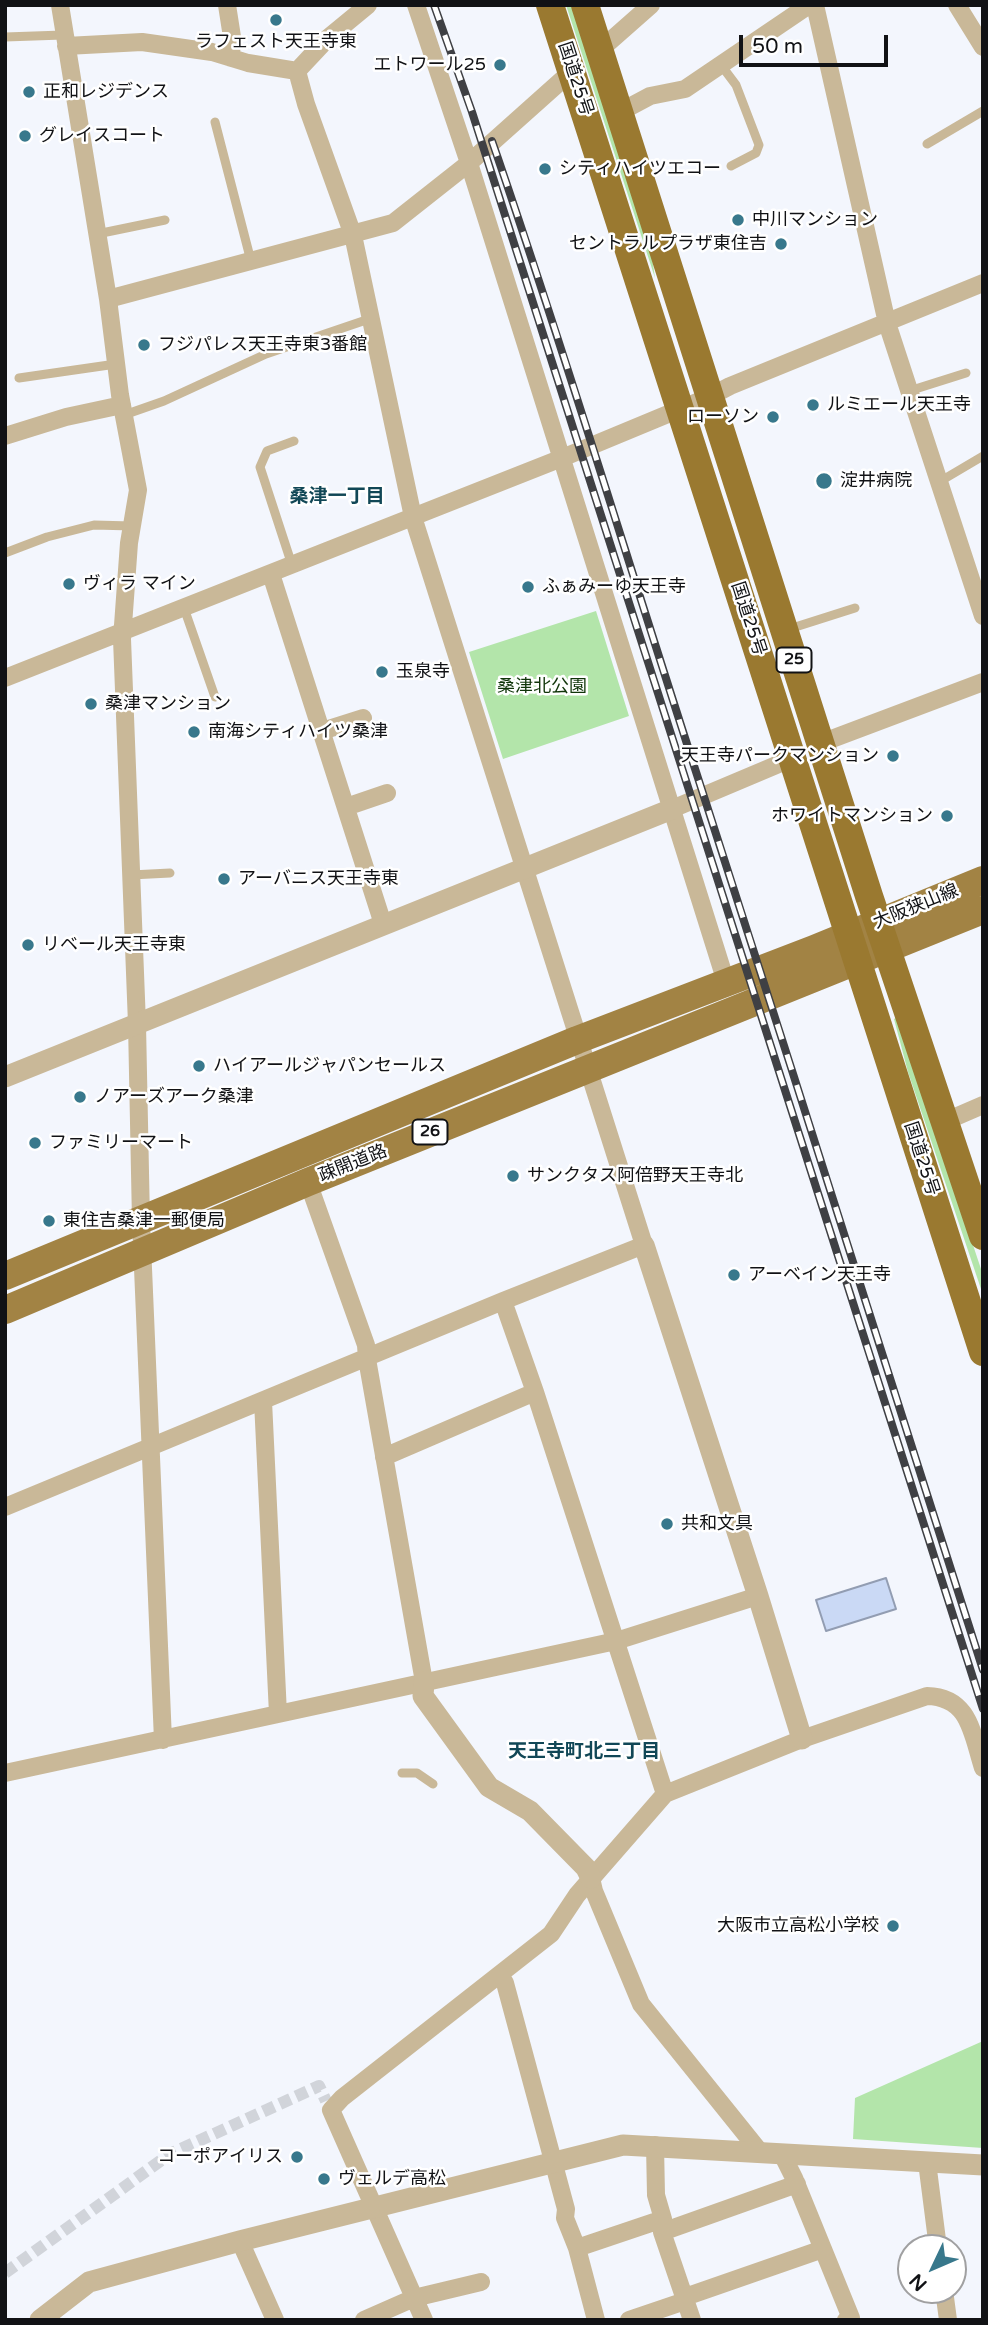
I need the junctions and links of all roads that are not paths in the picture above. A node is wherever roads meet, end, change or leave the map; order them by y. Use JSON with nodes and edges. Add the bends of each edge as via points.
{"nodes":[{"id":1,"x":60,"y":5,"type":"edge"},
{"id":2,"x":227,"y":5,"type":"edge"},
{"id":3,"x":368,"y":5,"type":"edge"},
{"id":4,"x":416,"y":5,"type":"edge"},
{"id":5,"x":550,"y":5,"type":"edge"},
{"id":6,"x":585,"y":5,"type":"edge"},
{"id":7,"x":651,"y":5,"type":"edge"},
{"id":8,"x":809,"y":5,"type":"edge"},
{"id":9,"x":815,"y":5,"type":"edge"},
{"id":10,"x":957,"y":5,"type":"edge"},
{"id":11,"x":5,"y":37,"type":"edge"},
{"id":12,"x":65,"y":40,"type":"junction"},
{"id":13,"x":983,"y":47,"type":"edge"},
{"id":14,"x":600,"y":50,"type":"junction"},
{"id":15,"x":231,"y":58,"type":"junction"},
{"id":16,"x":720,"y":65,"type":"junction"},
{"id":17,"x":297,"y":71,"type":"junction"},
{"id":18,"x":572,"y":71,"type":"junction"},
{"id":19,"x":620,"y":111,"type":"junction"},
{"id":20,"x":983,"y":111,"type":"edge"},
{"id":21,"x":215,"y":122,"type":"dead end"},
{"id":22,"x":927,"y":144,"type":"dead end"},
{"id":23,"x":469,"y":163,"type":"junction"},
{"id":24,"x":731,"y":166,"type":"dead end"},
{"id":25,"x":165,"y":220,"type":"dead end"},
{"id":26,"x":97,"y":234,"type":"junction"},
{"id":27,"x":353,"y":235,"type":"junction"},
{"id":28,"x":251,"y":261,"type":"junction"},
{"id":29,"x":983,"y":283,"type":"edge"},
{"id":30,"x":108,"y":299,"type":"junction"},
{"id":31,"x":372,"y":318,"type":"junction"},
{"id":32,"x":887,"y":323,"type":"junction"},
{"id":33,"x":116,"y":365,"type":"junction"},
{"id":34,"x":966,"y":373,"type":"dead end"},
{"id":35,"x":19,"y":377,"type":"dead end"},
{"id":36,"x":909,"y":391,"type":"junction"},
{"id":37,"x":709,"y":397,"type":"junction"},
{"id":38,"x":681,"y":409,"type":"junction"},
{"id":39,"x":123,"y":410,"type":"junction"},
{"id":40,"x":5,"y":436,"type":"edge"},
{"id":41,"x":294,"y":441,"type":"dead end"},
{"id":42,"x":983,"y":456,"type":"edge"},
{"id":43,"x":562,"y":458,"type":"junction"},
{"id":44,"x":939,"y":482,"type":"junction"},
{"id":45,"x":413,"y":517,"type":"junction"},
{"id":46,"x":132,"y":526,"type":"junction"},
{"id":47,"x":5,"y":553,"type":"edge"},
{"id":48,"x":292,"y":565,"type":"junction"},
{"id":49,"x":271,"y":574,"type":"junction"},
{"id":50,"x":184,"y":608,"type":"junction"},
{"id":51,"x":855,"y":608,"type":"dead end"},
{"id":52,"x":983,"y":616,"type":"edge"},
{"id":53,"x":784,"y":630,"type":"junction"},
{"id":54,"x":122,"y":632,"type":"junction"},
{"id":55,"x":5,"y":678,"type":"edge"},
{"id":56,"x":983,"y":681,"type":"edge"},
{"id":57,"x":215,"y":697,"type":"dead end"},
{"id":58,"x":363,"y":718,"type":"dead end"},
{"id":59,"x":322,"y":731,"type":"junction"},
{"id":60,"x":821,"y":743,"type":"junction"},
{"id":61,"x":793,"y":758,"type":"junction"},
{"id":62,"x":387,"y":793,"type":"dead end"},
{"id":63,"x":346,"y":807,"type":"junction"},
{"id":64,"x":672,"y":809,"type":"junction"},
{"id":65,"x":525,"y":868,"type":"junction"},
{"id":66,"x":170,"y":873,"type":"dead end"},
{"id":67,"x":131,"y":876,"type":"junction"},
{"id":68,"x":983,"y":880,"type":"edge"},
{"id":69,"x":983,"y":910,"type":"edge"},
{"id":70,"x":383,"y":924,"type":"junction"},
{"id":71,"x":883,"y":935,"type":"junction"},
{"id":72,"x":854,"y":947,"type":"junction"},
{"id":73,"x":726,"y":982,"type":"junction"},
{"id":74,"x":137,"y":1024,"type":"junction"},
{"id":75,"x":577,"y":1040,"type":"junction"},
{"id":76,"x":587,"y":1068,"type":"junction"},
{"id":77,"x":5,"y":1077,"type":"edge"},
{"id":78,"x":983,"y":1105,"type":"edge"},
{"id":79,"x":946,"y":1121,"type":"junction"},
{"id":80,"x":308,"y":1182,"type":"junction"},
{"id":81,"x":141,"y":1221,"type":"junction"},
{"id":82,"x":983,"y":1236,"type":"edge"},
{"id":83,"x":644,"y":1245,"type":"junction"},
{"id":84,"x":143,"y":1252,"type":"junction"},
{"id":85,"x":5,"y":1276,"type":"edge"},
{"id":86,"x":503,"y":1301,"type":"junction"},
{"id":87,"x":5,"y":1310,"type":"edge"},
{"id":88,"x":983,"y":1352,"type":"edge"},
{"id":89,"x":367,"y":1359,"type":"junction"},
{"id":90,"x":535,"y":1392,"type":"junction"},
{"id":91,"x":263,"y":1401,"type":"junction"},
{"id":92,"x":151,"y":1445,"type":"junction"},
{"id":93,"x":384,"y":1457,"type":"junction"},
{"id":94,"x":5,"y":1507,"type":"edge"},
{"id":95,"x":758,"y":1596,"type":"junction"},
{"id":96,"x":616,"y":1641,"type":"junction"},
{"id":97,"x":424,"y":1682,"type":"junction"},
{"id":98,"x":278,"y":1714,"type":"junction"},
{"id":99,"x":802,"y":1739,"type":"junction"},
{"id":100,"x":163,"y":1740,"type":"junction"},
{"id":101,"x":983,"y":1768,"type":"edge"},
{"id":102,"x":5,"y":1773,"type":"edge"},
{"id":103,"x":402,"y":1773,"type":"dead end"},
{"id":104,"x":433,"y":1784,"type":"dead end"},
{"id":105,"x":665,"y":1794,"type":"junction"},
{"id":106,"x":592,"y":1878,"type":"junction"},
{"id":107,"x":500,"y":1975,"type":"junction"},
{"id":108,"x":655,"y":2145,"type":"junction"},
{"id":109,"x":760,"y":2152,"type":"junction"},
{"id":110,"x":782,"y":2154,"type":"junction"},
{"id":111,"x":928,"y":2162,"type":"junction"},
{"id":112,"x":552,"y":2163,"type":"junction"},
{"id":113,"x":983,"y":2165,"type":"edge"},
{"id":114,"x":797,"y":2184,"type":"junction"},
{"id":115,"x":374,"y":2207,"type":"junction"},
{"id":116,"x":662,"y":2225,"type":"junction"},
{"id":117,"x":936,"y":2234,"type":"edge"},
{"id":118,"x":240,"y":2241,"type":"junction"},
{"id":119,"x":577,"y":2248,"type":"junction"},
{"id":120,"x":823,"y":2249,"type":"junction"},
{"id":121,"x":481,"y":2282,"type":"dead end"},
{"id":122,"x":414,"y":2298,"type":"junction"},
{"id":123,"x":685,"y":2299,"type":"junction"},
{"id":124,"x":40,"y":2320,"type":"edge"},
{"id":125,"x":275,"y":2320,"type":"edge"},
{"id":126,"x":364,"y":2320,"type":"edge"},
{"id":127,"x":424,"y":2320,"type":"edge"},
{"id":128,"x":596,"y":2320,"type":"edge"},
{"id":129,"x":629,"y":2320,"type":"edge"},
{"id":130,"x":692,"y":2320,"type":"edge"},
{"id":131,"x":846,"y":2320,"type":"edge"}],
"edges":[{"from":1,"to":12,"type":"street"},
{"from":2,"to":15,"type":"street"},
{"from":3,"to":17,"type":"street"},
{"from":4,"to":23,"type":"street"},
{"from":5,"to":18,"type":"highway","name":"国道25号","number":"25"},
{"from":6,"to":14,"type":"highway","name":"国道25号","number":"25"},
{"from":7,"to":14,"type":"street"},
{"from":8,"to":16,"type":"street"},
{"from":9,"to":32,"type":"street"},
{"from":10,"to":13,"type":"street"},
{"from":11,"to":12,"type":"lane"},
{"from":12,"to":15,"type":"street","via":[[142,42]]},
{"from":12,"to":26,"type":"street"},
{"from":14,"to":19,"type":"highway","name":"国道25号","number":"25"},
{"from":15,"to":17,"type":"street"},
{"from":16,"to":19,"type":"street","via":[[685,89],[650,96]]},
{"from":16,"to":24,"type":"lane","via":[[736,85],[759,145],[756,153]]},
{"from":17,"to":27,"type":"street"},
{"from":18,"to":23,"type":"street"},
{"from":18,"to":38,"type":"highway","name":"国道25号","number":"25"},
{"from":19,"to":37,"type":"highway","name":"国道25号","number":"25"},
{"from":20,"to":22,"type":"lane"},
{"from":21,"to":28,"type":"lane"},
{"from":23,"to":27,"type":"street","via":[[393,223]]},
{"from":23,"to":43,"type":"street"},
{"from":25,"to":26,"type":"lane"},
{"from":26,"to":30,"type":"street"},
{"from":27,"to":28,"type":"street"},
{"from":27,"to":31,"type":"street"},
{"from":28,"to":30,"type":"street"},
{"from":29,"to":32,"type":"street"},
{"from":30,"to":33,"type":"street"},
{"from":31,"to":39,"type":"lane","via":[[266,354],[164,401]]},
{"from":31,"to":45,"type":"street"},
{"from":32,"to":36,"type":"street"},
{"from":32,"to":37,"type":"street"},
{"from":33,"to":35,"type":"lane"},
{"from":33,"to":39,"type":"street"},
{"from":34,"to":36,"type":"lane"},
{"from":36,"to":44,"type":"street"},
{"from":37,"to":38,"type":"street"},
{"from":37,"to":53,"type":"highway","name":"国道25号","number":"25"},
{"from":38,"to":43,"type":"street"},
{"from":38,"to":61,"type":"highway","name":"国道25号","number":"25"},
{"from":39,"to":40,"type":"street","via":[[66,417]]},
{"from":39,"to":46,"type":"street","via":[[138,490]]},
{"from":41,"to":48,"type":"lane","via":[[267,451],[260,467]]},
{"from":42,"to":44,"type":"lane"},
{"from":43,"to":45,"type":"street"},
{"from":43,"to":64,"type":"street"},
{"from":44,"to":52,"type":"street"},
{"from":45,"to":48,"type":"street"},
{"from":45,"to":65,"type":"street"},
{"from":46,"to":47,"type":"lane","via":[[94,525]]},
{"from":46,"to":54,"type":"street"},
{"from":48,"to":49,"type":"street"},
{"from":49,"to":50,"type":"street"},
{"from":49,"to":59,"type":"street"},
{"from":50,"to":54,"type":"street"},
{"from":50,"to":57,"type":"lane"},
{"from":51,"to":53,"type":"lane"},
{"from":53,"to":60,"type":"highway","name":"国道25号","number":"25"},
{"from":54,"to":55,"type":"street"},
{"from":54,"to":67,"type":"street"},
{"from":56,"to":60,"type":"street"},
{"from":58,"to":59,"type":"street"},
{"from":59,"to":63,"type":"street"},
{"from":60,"to":71,"type":"highway","name":"国道25号","number":"25"},
{"from":61,"to":64,"type":"street"},
{"from":61,"to":72,"type":"highway","name":"国道25号","number":"25"},
{"from":62,"to":63,"type":"street"},
{"from":63,"to":70,"type":"street"},
{"from":64,"to":65,"type":"street"},
{"from":64,"to":73,"type":"street"},
{"from":65,"to":70,"type":"street"},
{"from":65,"to":75,"type":"street"},
{"from":66,"to":67,"type":"lane"},
{"from":67,"to":74,"type":"street"},
{"from":68,"to":71,"type":"main road","name":"大阪狭山線","number":"26"},
{"from":69,"to":71,"type":"main road","name":"大阪狭山線","number":"26"},
{"from":70,"to":74,"type":"street"},
{"from":71,"to":72,"type":"main road","name":"大阪狭山線","number":"26"},
{"from":71,"to":79,"type":"highway","name":"国道25号","number":"25"},
{"from":72,"to":73,"type":"main road","name":"疎開道路","number":"26"},
{"from":72,"to":76,"type":"main road","name":"疎開道路","number":"26"},
{"from":72,"to":88,"type":"highway","name":"国道25号","number":"25"},
{"from":73,"to":75,"type":"main road","name":"疎開道路","number":"26"},
{"from":74,"to":77,"type":"street"},
{"from":74,"to":81,"type":"street"},
{"from":75,"to":76,"type":"street"},
{"from":75,"to":81,"type":"main road","name":"疎開道路","number":"26"},
{"from":76,"to":80,"type":"main road","name":"疎開道路","number":"26"},
{"from":76,"to":83,"type":"street"},
{"from":78,"to":79,"type":"street"},
{"from":79,"to":82,"type":"highway","name":"国道25号","number":"25"},
{"from":80,"to":84,"type":"main road","name":"疎開道路","number":"26"},
{"from":80,"to":89,"type":"street"},
{"from":81,"to":84,"type":"street"},
{"from":81,"to":85,"type":"main road","name":"疎開道路","number":"26"},
{"from":83,"to":86,"type":"street"},
{"from":83,"to":95,"type":"street"},
{"from":84,"to":87,"type":"main road","name":"疎開道路","number":"26"},
{"from":84,"to":92,"type":"street"},
{"from":86,"to":89,"type":"street"},
{"from":86,"to":90,"type":"street"},
{"from":89,"to":91,"type":"street"},
{"from":89,"to":93,"type":"street"},
{"from":90,"to":93,"type":"street"},
{"from":90,"to":96,"type":"street"},
{"from":91,"to":92,"type":"street"},
{"from":91,"to":98,"type":"street"},
{"from":92,"to":94,"type":"street"},
{"from":92,"to":100,"type":"street"},
{"from":93,"to":97,"type":"street"},
{"from":95,"to":96,"type":"street"},
{"from":95,"to":99,"type":"street"},
{"from":96,"to":97,"type":"street"},
{"from":96,"to":105,"type":"street"},
{"from":97,"to":98,"type":"street"},
{"from":97,"to":106,"type":"street","via":[[423,1696],[489,1787],[530,1811]]},
{"from":98,"to":100,"type":"street"},
{"from":99,"to":101,"type":"street","via":[[927,1696],[939,1696],[965,1713]]},
{"from":99,"to":105,"type":"street"},
{"from":100,"to":102,"type":"street"},
{"from":103,"to":104,"type":"lane","via":[[417,1773]]},
{"from":105,"to":106,"type":"street"},
{"from":106,"to":107,"type":"street","via":[[551,1934]]},
{"from":106,"to":109,"type":"street","via":[[641,2004]]},
{"from":107,"to":112,"type":"street"},
{"from":107,"to":115,"type":"street","via":[[331,2110]]},
{"from":108,"to":109,"type":"street"},
{"from":108,"to":112,"type":"street","via":[[622,2145]]},
{"from":108,"to":116,"type":"street"},
{"from":109,"to":110,"type":"street"},
{"from":110,"to":111,"type":"street"},
{"from":110,"to":114,"type":"street"},
{"from":111,"to":113,"type":"street"},
{"from":111,"to":117,"type":"street"},
{"from":112,"to":115,"type":"street"},
{"from":112,"to":119,"type":"street"},
{"from":114,"to":116,"type":"street"},
{"from":114,"to":120,"type":"street"},
{"from":115,"to":118,"type":"street"},
{"from":115,"to":122,"type":"street"},
{"from":116,"to":119,"type":"street"},
{"from":116,"to":123,"type":"street"},
{"from":118,"to":124,"type":"street","via":[[89,2283]]},
{"from":118,"to":125,"type":"street"},
{"from":119,"to":128,"type":"street"},
{"from":120,"to":123,"type":"street"},
{"from":120,"to":131,"type":"street","via":[[851,2318]]},
{"from":121,"to":122,"type":"street"},
{"from":122,"to":126,"type":"street"},
{"from":122,"to":127,"type":"street"},
{"from":123,"to":129,"type":"street"},
{"from":123,"to":130,"type":"street"}]}
